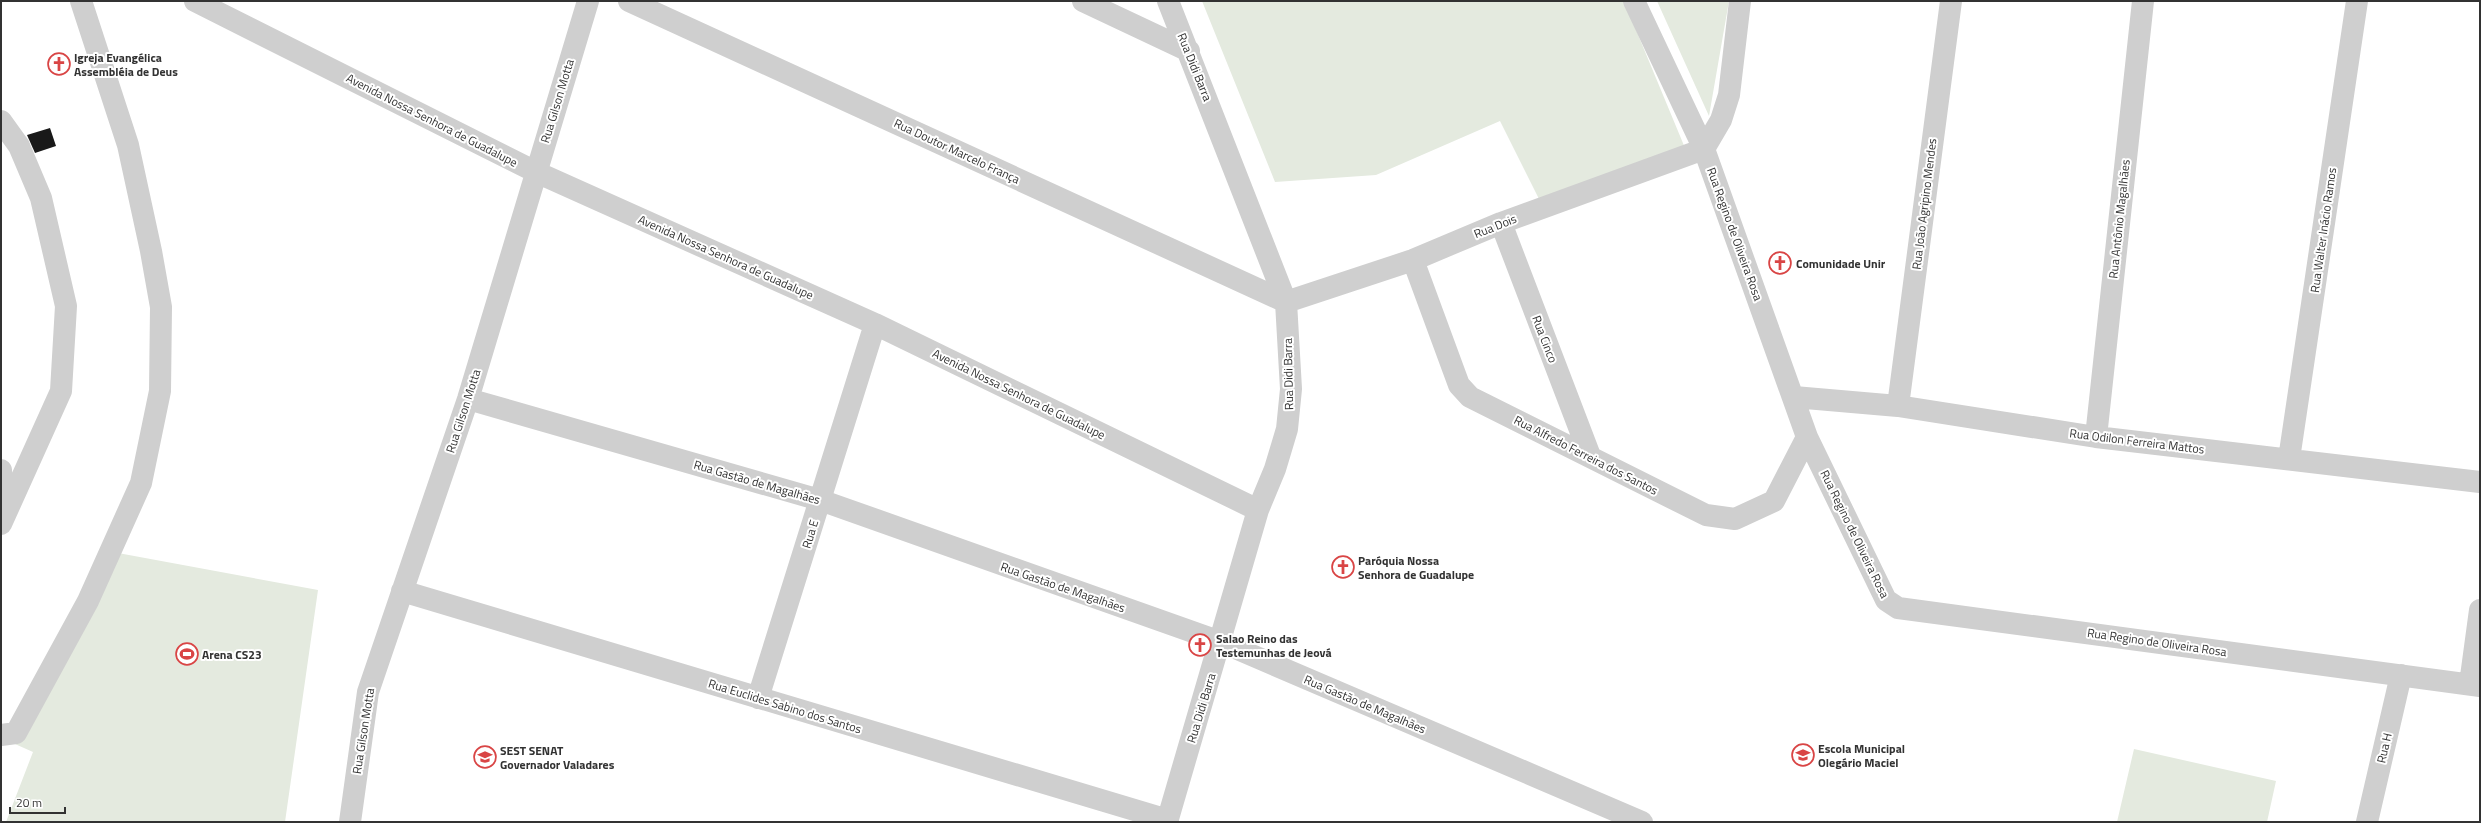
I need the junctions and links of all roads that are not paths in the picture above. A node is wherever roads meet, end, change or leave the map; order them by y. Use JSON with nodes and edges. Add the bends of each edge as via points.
{"nodes":[{"id":1,"x":81,"y":1,"type":"edge"},
{"id":2,"x":194,"y":1,"type":"edge"},
{"id":3,"x":588,"y":1,"type":"edge"},
{"id":4,"x":629,"y":1,"type":"edge"},
{"id":5,"x":1083,"y":1,"type":"edge"},
{"id":6,"x":1168,"y":1,"type":"edge"},
{"id":7,"x":1634,"y":1,"type":"edge"},
{"id":8,"x":1740,"y":1,"type":"edge"},
{"id":9,"x":1951,"y":1,"type":"edge"},
{"id":10,"x":2143,"y":1,"type":"edge"},
{"id":11,"x":2357,"y":1,"type":"edge"},
{"id":12,"x":1189,"y":51,"type":"junction"},
{"id":13,"x":1,"y":121,"type":"edge"},
{"id":14,"x":1704,"y":149,"type":"junction"},
{"id":15,"x":536,"y":172,"type":"junction"},
{"id":16,"x":1501,"y":223,"type":"junction"},
{"id":17,"x":1413,"y":260,"type":"junction"},
{"id":18,"x":1286,"y":302,"type":"junction"},
{"id":19,"x":875,"y":324,"type":"junction"},
{"id":20,"x":1794,"y":397,"type":"junction"},
{"id":21,"x":468,"y":399,"type":"junction"},
{"id":22,"x":1898,"y":406,"type":"junction"},
{"id":23,"x":1808,"y":437,"type":"junction"},
{"id":24,"x":2096,"y":438,"type":"junction"},
{"id":25,"x":1590,"y":456,"type":"junction"},
{"id":26,"x":2289,"y":459,"type":"junction"},
{"id":27,"x":1,"y":470,"type":"edge"},
{"id":28,"x":2480,"y":482,"type":"edge"},
{"id":29,"x":820,"y":500,"type":"junction"},
{"id":30,"x":1258,"y":510,"type":"junction"},
{"id":31,"x":2,"y":520,"type":"edge"},
{"id":32,"x":402,"y":590,"type":"junction"},
{"id":33,"x":2480,"y":610,"type":"edge"},
{"id":34,"x":1221,"y":642,"type":"junction"},
{"id":35,"x":2401,"y":675,"type":"junction"},
{"id":36,"x":2475,"y":685,"type":"edge"},
{"id":37,"x":758,"y":698,"type":"junction"},
{"id":38,"x":9,"y":734,"type":"edge"},
{"id":39,"x":1167,"y":821,"type":"edge"},
{"id":40,"x":350,"y":822,"type":"edge"},
{"id":41,"x":1642,"y":822,"type":"edge"},
{"id":42,"x":2367,"y":822,"type":"edge"}],
"edges":[{"from":1,"to":38,"type":"street","via":[[128,145],[151,251],[162,307],[160,391],[141,483],[88,601]]},
{"from":2,"to":15,"type":"street","name":"Avenida Nossa Senhora de Guadalupe"},
{"from":3,"to":15,"type":"street","name":"Rua Gilson Motta"},
{"from":4,"to":18,"type":"street","name":"Rua Doutor Marcelo França"},
{"from":5,"to":12,"type":"street"},
{"from":6,"to":12,"type":"street","name":"Rua Didi Barra"},
{"from":7,"to":14,"type":"street","name":"Rua Regino de Oliveira Rosa"},
{"from":8,"to":14,"type":"street","via":[[1730,95],[1721,120]]},
{"from":9,"to":22,"type":"street","name":"Rua João Agripino Mendes"},
{"from":10,"to":24,"type":"street","name":"Rua Antônio Magalhães"},
{"from":11,"to":26,"type":"street","name":"Rua Walter Inácio Ramos"},
{"from":12,"to":18,"type":"street","name":"Rua Didi Barra"},
{"from":13,"to":31,"type":"street","via":[[19,146],[41,198],[66,306],[61,391]]},
{"from":14,"to":16,"type":"street","name":"Rua Dois"},
{"from":14,"to":20,"type":"street","name":"Rua Regino de Oliveira Rosa"},
{"from":15,"to":19,"type":"street","name":"Avenida Nossa Senhora de Guadalupe"},
{"from":15,"to":21,"type":"street","name":"Rua Gilson Motta"},
{"from":16,"to":17,"type":"street","name":"Rua Dois"},
{"from":16,"to":25,"type":"street","name":"Rua Cinco"},
{"from":17,"to":18,"type":"street","name":"Rua Dois"},
{"from":17,"to":25,"type":"street","name":"Rua Alfredo Ferreira dos Santos","via":[[1459,385],[1470,397]]},
{"from":18,"to":30,"type":"street","name":"Rua Didi Barra","via":[[1291,389],[1287,429],[1275,469]]},
{"from":19,"to":29,"type":"street","name":"Rua E"},
{"from":19,"to":30,"type":"street","name":"Avenida Nossa Senhora de Guadalupe"},
{"from":20,"to":22,"type":"street","name":"Rua Odilon Ferreira Mattos"},
{"from":20,"to":23,"type":"street","name":"Rua Regino de Oliveira Rosa"},
{"from":21,"to":29,"type":"street","name":"Rua Gastão de Magalhães"},
{"from":21,"to":32,"type":"street","name":"Rua Gilson Motta"},
{"from":22,"to":24,"type":"street","name":"Rua Odilon Ferreira Mattos"},
{"from":23,"to":25,"type":"street","name":"Rua Alfredo Ferreira dos Santos","via":[[1774,501],[1735,519],[1706,515]]},
{"from":23,"to":35,"type":"street","name":"Rua Regino de Oliveira Rosa","via":[[1886,600],[1898,608]]},
{"from":24,"to":26,"type":"street","name":"Rua Odilon Ferreira Mattos"},
{"from":26,"to":28,"type":"street","name":"Rua Odilon Ferreira Mattos"},
{"from":27,"to":31,"type":"street"},
{"from":29,"to":34,"type":"street","name":"Rua Gastão de Magalhães"},
{"from":29,"to":37,"type":"street","name":"Rua E"},
{"from":30,"to":34,"type":"street","name":"Rua Didi Barra"},
{"from":32,"to":37,"type":"street","name":"Rua Euclides Sabino dos Santos"},
{"from":32,"to":40,"type":"street","name":"Rua Gilson Motta","via":[[368,692]]},
{"from":33,"to":36,"type":"street"},
{"from":34,"to":39,"type":"street","name":"Rua Didi Barra"},
{"from":34,"to":41,"type":"street","name":"Rua Gastão de Magalhães"},
{"from":35,"to":36,"type":"street","name":"Rua Regino de Oliveira Rosa"},
{"from":35,"to":42,"type":"street","name":"Rua H"},
{"from":37,"to":39,"type":"street","name":"Rua Euclides Sabino dos Santos"}]}
